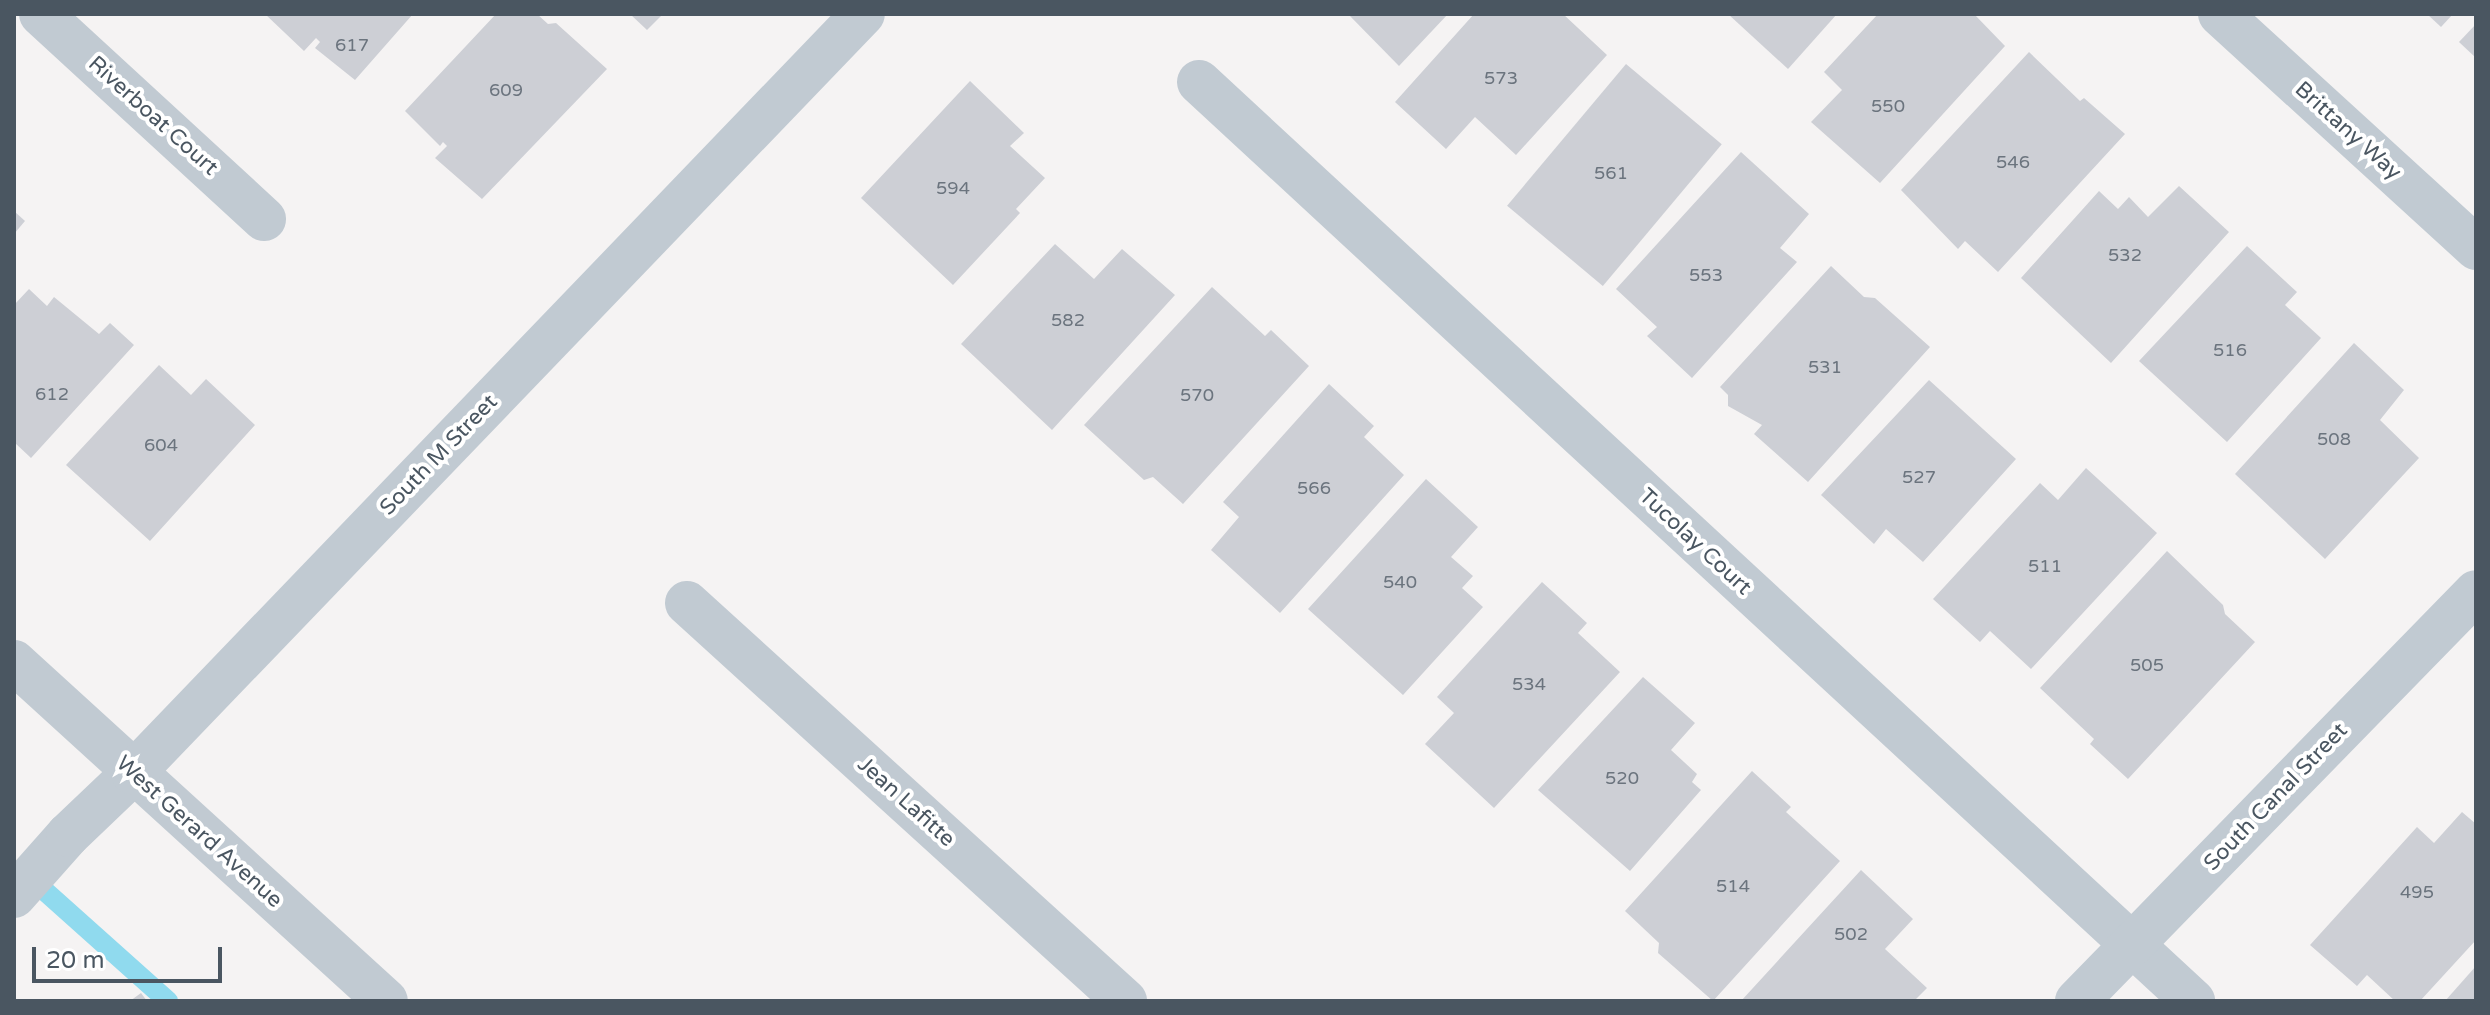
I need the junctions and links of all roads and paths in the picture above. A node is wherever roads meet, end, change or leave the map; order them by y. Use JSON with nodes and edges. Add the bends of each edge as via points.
{"nodes":[{"id":1,"x":41,"y":14,"type":"edge"},
{"id":2,"x":863,"y":14,"type":"edge"},
{"id":3,"x":2220,"y":14,"type":"edge"},
{"id":4,"x":1199,"y":82,"type":"dead end"},
{"id":5,"x":264,"y":219,"type":"dead end"},
{"id":6,"x":2476,"y":248,"type":"edge"},
{"id":7,"x":2476,"y":592,"type":"edge"},
{"id":8,"x":687,"y":603,"type":"dead end"},
{"id":9,"x":14,"y":662,"type":"edge"},
{"id":10,"x":133,"y":773,"type":"junction"},
{"id":11,"x":14,"y":896,"type":"edge"},
{"id":12,"x":2131,"y":945,"type":"junction"},
{"id":13,"x":386,"y":1001,"type":"edge"},
{"id":14,"x":1125,"y":1001,"type":"edge"},
{"id":15,"x":2077,"y":1001,"type":"edge"},
{"id":16,"x":2193,"y":1001,"type":"edge"}],
"edges":[{"from":1,"to":5,"type":"street","name":"Riverboat Court"},
{"from":2,"to":10,"type":"street","name":"South M Street"},
{"from":3,"to":6,"type":"street","name":"Brittany Way"},
{"from":4,"to":12,"type":"street","name":"Tucolay Court"},
{"from":7,"to":12,"type":"street","name":"South Canal Street"},
{"from":8,"to":14,"type":"street","name":"Jean Lafitte"},
{"from":9,"to":10,"type":"street","name":"West Gerard Avenue"},
{"from":10,"to":11,"type":"street","name":"South M Street"},
{"from":10,"to":13,"type":"street","name":"West Gerard Avenue"},
{"from":12,"to":15,"type":"street","name":"South Canal Street"},
{"from":12,"to":16,"type":"street","name":"Tucolay Court"}]}
